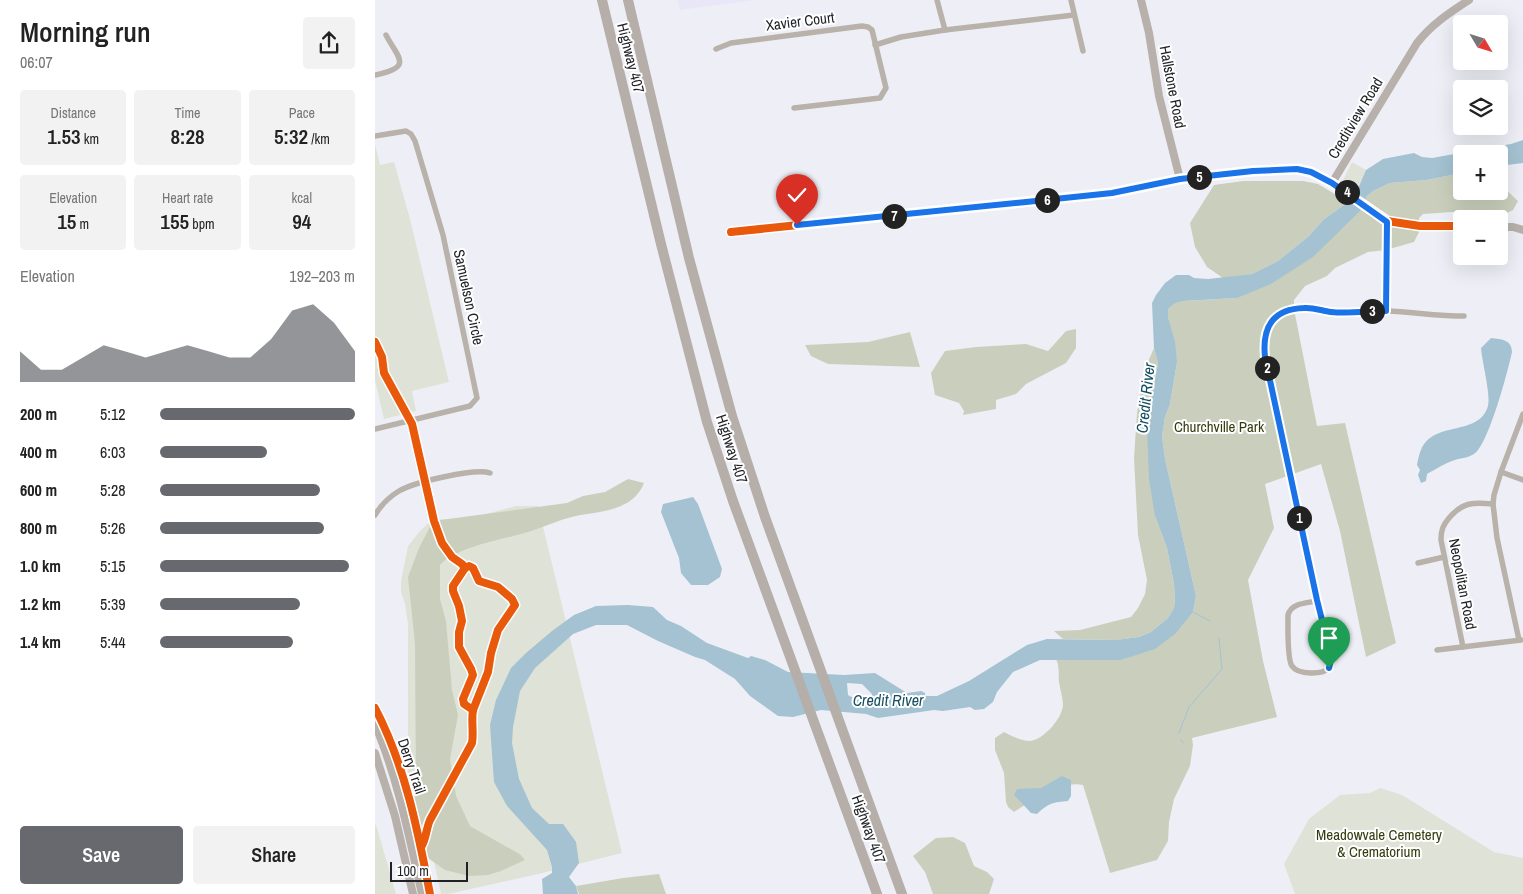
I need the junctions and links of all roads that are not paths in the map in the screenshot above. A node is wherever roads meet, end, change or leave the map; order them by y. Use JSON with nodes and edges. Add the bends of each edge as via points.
{"nodes":[{"id":1,"x":602,"y":0,"type":"edge"},
{"id":2,"x":628,"y":0,"type":"edge"},
{"id":3,"x":937,"y":0,"type":"edge"},
{"id":4,"x":1071,"y":0,"type":"edge"},
{"id":5,"x":1141,"y":0,"type":"edge"},
{"id":6,"x":1469,"y":0,"type":"edge"},
{"id":7,"x":1074,"y":15,"type":"junction"},
{"id":8,"x":945,"y":30,"type":"junction"},
{"id":9,"x":386,"y":35,"type":"dead end"},
{"id":10,"x":875,"y":45,"type":"junction"},
{"id":11,"x":716,"y":48,"type":"dead end"},
{"id":12,"x":1083,"y":51,"type":"dead end"},
{"id":13,"x":375,"y":76,"type":"edge"},
{"id":14,"x":794,"y":108,"type":"dead end"},
{"id":15,"x":375,"y":136,"type":"edge"},
{"id":16,"x":1180,"y":179,"type":"junction"},
{"id":17,"x":1332,"y":183,"type":"junction"},
{"id":18,"x":1387,"y":222,"type":"junction"},
{"id":19,"x":1453,"y":226,"type":"edge"},
{"id":20,"x":1508,"y":227,"type":"edge"},
{"id":21,"x":1523,"y":230,"type":"edge"},
{"id":22,"x":731,"y":232,"type":"dead end"},
{"id":23,"x":1386,"y":311,"type":"junction"},
{"id":24,"x":1464,"y":316,"type":"dead end"},
{"id":25,"x":1522,"y":418,"type":"edge"},
{"id":26,"x":375,"y":428,"type":"edge"},
{"id":27,"x":1501,"y":472,"type":"junction"},
{"id":28,"x":490,"y":473,"type":"dead end"},
{"id":29,"x":1523,"y":480,"type":"edge"},
{"id":30,"x":1493,"y":504,"type":"junction"},
{"id":31,"x":376,"y":512,"type":"edge"},
{"id":32,"x":1444,"y":557,"type":"junction"},
{"id":33,"x":1418,"y":563,"type":"dead end"},
{"id":34,"x":1317,"y":600,"type":"junction"},
{"id":35,"x":1521,"y":640,"type":"edge"},
{"id":36,"x":1463,"y":647,"type":"junction"},
{"id":37,"x":1437,"y":650,"type":"dead end"},
{"id":38,"x":375,"y":724,"type":"edge"},
{"id":39,"x":375,"y":753,"type":"edge"},
{"id":40,"x":413,"y":894,"type":"edge"},
{"id":41,"x":422,"y":894,"type":"edge"},
{"id":42,"x":877,"y":894,"type":"edge"},
{"id":43,"x":902,"y":894,"type":"edge"}],
"edges":[{"from":1,"to":42,"type":"highway","name":"Highway 407","via":[[707,422]]},
{"from":2,"to":43,"type":"highway","name":"Highway 407","via":[[689,258],[730,407],[765,517]]},
{"from":3,"to":8,"type":"street"},
{"from":4,"to":7,"type":"street"},
{"from":5,"to":16,"type":"street","name":"Hallstone Road","via":[[1159,96]]},
{"from":6,"to":17,"type":"street","name":"Creditview Road","via":[[1439,20],[1417,43]]},
{"from":7,"to":8,"type":"street"},
{"from":7,"to":12,"type":"street"},
{"from":8,"to":10,"type":"street"},
{"from":9,"to":13,"type":"street","via":[[400,62],[396,69]]},
{"from":10,"to":11,"type":"street","name":"Xavier Court","via":[[872,30],[861,26],[731,43]]},
{"from":10,"to":14,"type":"street","via":[[886,88],[880,98]]},
{"from":15,"to":26,"type":"street","name":"Samuelson Circle","via":[[406,131],[415,140],[443,234],[477,398],[470,406]]},
{"from":16,"to":17,"type":"street","name":"Creditview Road","via":[[1297,169]]},
{"from":16,"to":22,"type":"street","name":"Creditview Road","via":[[1102,194]]},
{"from":17,"to":18,"type":"street"},
{"from":18,"to":19,"type":"street"},
{"from":18,"to":23,"type":"street"},
{"from":20,"to":21,"type":"street"},
{"from":23,"to":24,"type":"street"},
{"from":23,"to":34,"type":"street","via":[[1332,312],[1305,308],[1283,311],[1266,330],[1265,357]]},
{"from":25,"to":27,"type":"street"},
{"from":27,"to":29,"type":"street"},
{"from":27,"to":30,"type":"street"},
{"from":28,"to":31,"type":"street","via":[[474,471],[414,485],[393,494]]},
{"from":30,"to":32,"type":"street","name":"Neopolitan Road","via":[[1469,504],[1455,511],[1441,530]]},
{"from":30,"to":35,"type":"street","via":[[1497,538]]},
{"from":32,"to":33,"type":"street"},
{"from":32,"to":36,"type":"street","name":"Neopolitan Road"},
{"from":34,"to":34,"type":"street","via":[[1331,663],[1326,670],[1297,672],[1291,663],[1289,610]]},
{"from":35,"to":36,"type":"street"},
{"from":36,"to":37,"type":"street"},
{"from":38,"to":41,"type":"street","via":[[404,811]]},
{"from":39,"to":40,"type":"street","via":[[395,816]]}]}
